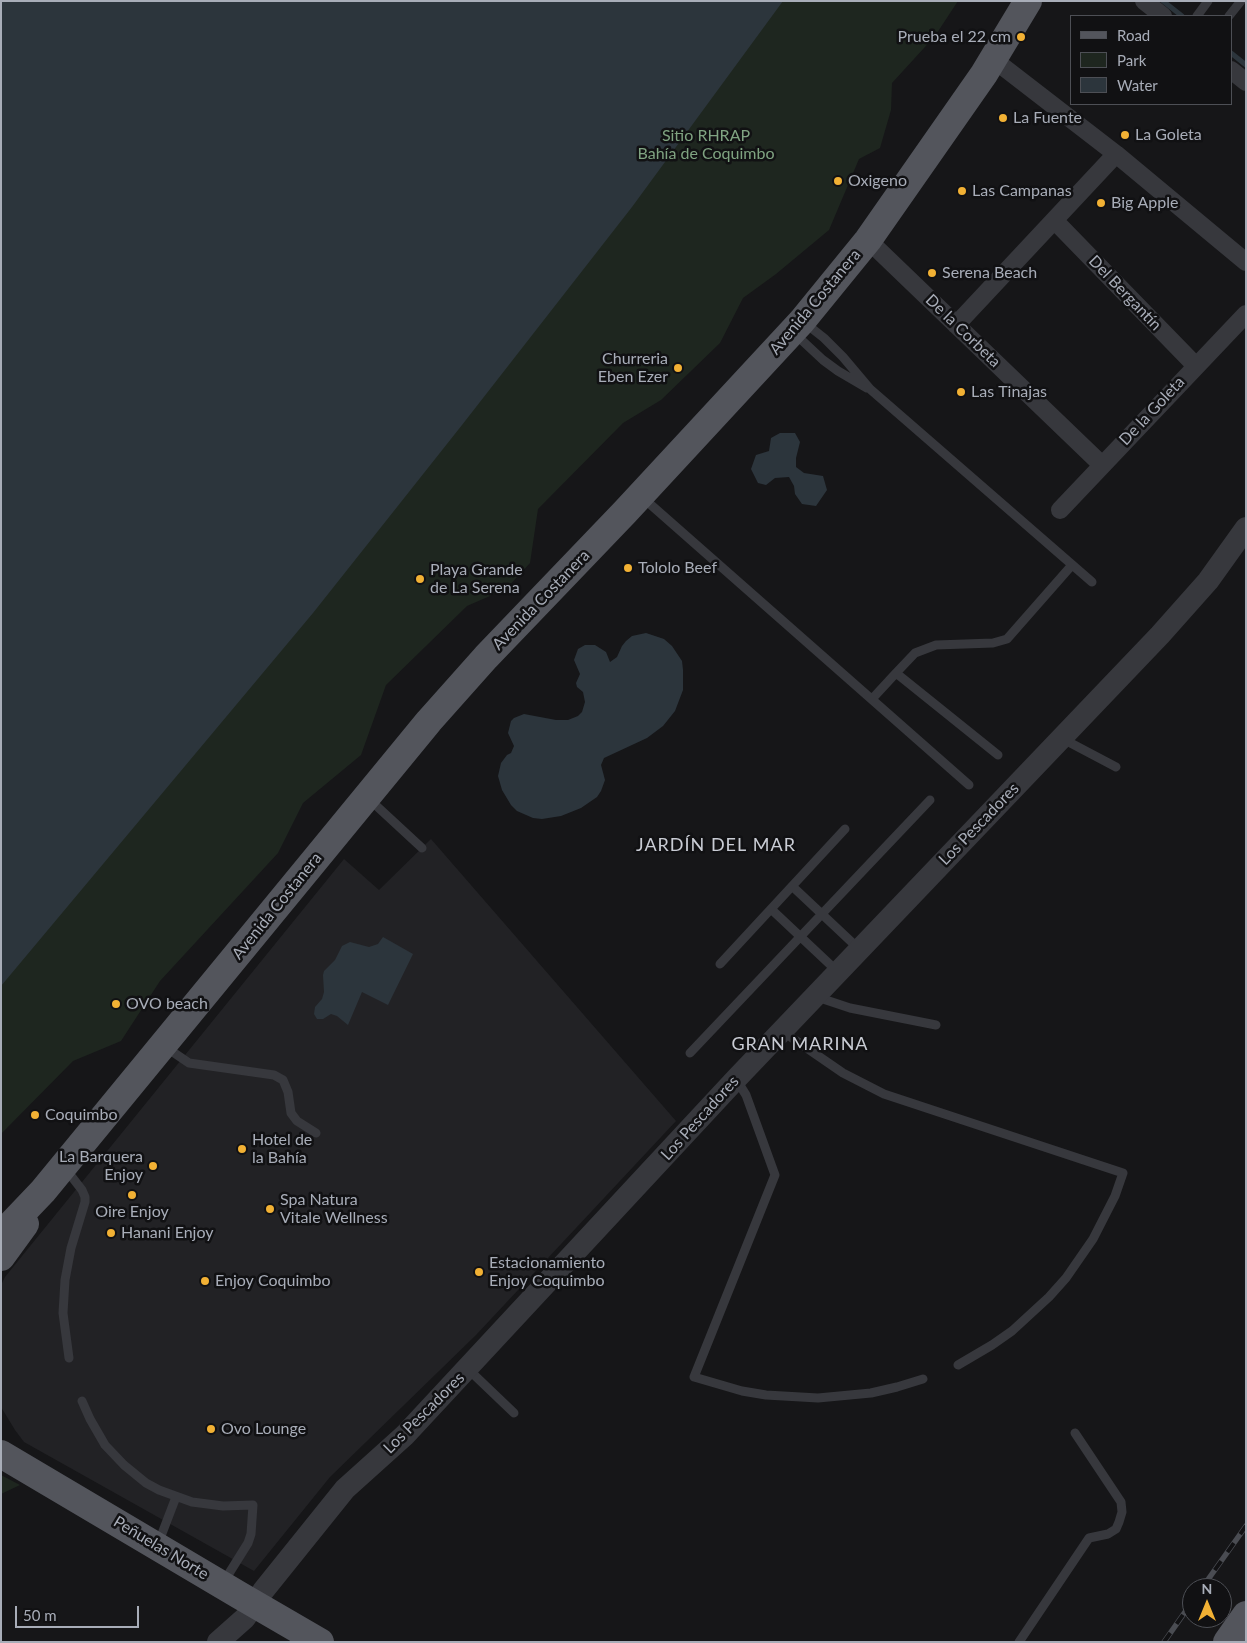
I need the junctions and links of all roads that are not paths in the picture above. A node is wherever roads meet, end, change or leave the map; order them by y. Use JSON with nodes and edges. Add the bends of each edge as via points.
{"nodes":[{"id":1,"x":1028,"y":1,"type":"edge"},
{"id":2,"x":1144,"y":1,"type":"edge"},
{"id":3,"x":1208,"y":1,"type":"edge"},
{"id":4,"x":1241,"y":1,"type":"edge"},
{"id":5,"x":1162,"y":15,"type":"edge"},
{"id":6,"x":1198,"y":15,"type":"edge"},
{"id":7,"x":1231,"y":15,"type":"edge"},
{"id":8,"x":993,"y":60,"type":"junction"},
{"id":9,"x":1232,"y":71,"type":"edge"},
{"id":10,"x":1246,"y":82,"type":"edge"},
{"id":11,"x":1116,"y":154,"type":"junction"},
{"id":12,"x":1055,"y":221,"type":"junction"},
{"id":13,"x":868,"y":240,"type":"junction"},
{"id":14,"x":1246,"y":262,"type":"edge"},
{"id":15,"x":1246,"y":314,"type":"edge"},
{"id":16,"x":956,"y":324,"type":"junction"},
{"id":17,"x":797,"y":326,"type":"junction"},
{"id":18,"x":1196,"y":366,"type":"junction"},
{"id":19,"x":870,"y":389,"type":"junction"},
{"id":20,"x":1102,"y":465,"type":"junction"},
{"id":21,"x":640,"y":495,"type":"junction"},
{"id":22,"x":1060,"y":510,"type":"dead end"},
{"id":23,"x":1246,"y":528,"type":"edge"},
{"id":24,"x":1072,"y":565,"type":"junction"},
{"id":25,"x":1092,"y":582,"type":"dead end"},
{"id":26,"x":896,"y":673,"type":"junction"},
{"id":27,"x":872,"y":699,"type":"junction"},
{"id":28,"x":1061,"y":738,"type":"junction"},
{"id":29,"x":998,"y":754,"type":"dead end"},
{"id":30,"x":1116,"y":767,"type":"dead end"},
{"id":31,"x":969,"y":785,"type":"dead end"},
{"id":32,"x":367,"y":797,"type":"junction"},
{"id":33,"x":930,"y":800,"type":"dead end"},
{"id":34,"x":845,"y":829,"type":"dead end"},
{"id":35,"x":422,"y":848,"type":"dead end"},
{"id":36,"x":792,"y":886,"type":"junction"},
{"id":37,"x":771,"y":909,"type":"junction"},
{"id":38,"x":822,"y":914,"type":"junction"},
{"id":39,"x":801,"y":936,"type":"junction"},
{"id":40,"x":859,"y":950,"type":"junction"},
{"id":41,"x":720,"y":964,"type":"dead end"},
{"id":42,"x":838,"y":972,"type":"junction"},
{"id":43,"x":814,"y":997,"type":"junction"},
{"id":44,"x":936,"y":1025,"type":"dead end"},
{"id":45,"x":782,"y":1031,"type":"junction"},
{"id":46,"x":163,"y":1045,"type":"junction"},
{"id":47,"x":690,"y":1053,"type":"dead end"},
{"id":48,"x":736,"y":1079,"type":"junction"},
{"id":49,"x":316,"y":1133,"type":"dead end"},
{"id":50,"x":64,"y":1166,"type":"junction"},
{"id":51,"x":43,"y":1191,"type":"junction"},
{"id":52,"x":1,"y":1234,"type":"edge"},
{"id":53,"x":1,"y":1257,"type":"edge"},
{"id":54,"x":69,"y":1358,"type":"dead end"},
{"id":55,"x":958,"y":1364,"type":"dead end"},
{"id":56,"x":468,"y":1369,"type":"junction"},
{"id":57,"x":923,"y":1379,"type":"dead end"},
{"id":58,"x":82,"y":1401,"type":"dead end"},
{"id":59,"x":514,"y":1414,"type":"dead end"},
{"id":60,"x":1075,"y":1433,"type":"dead end"},
{"id":61,"x":1,"y":1454,"type":"edge"},
{"id":62,"x":176,"y":1497,"type":"junction"},
{"id":63,"x":158,"y":1546,"type":"junction"},
{"id":64,"x":222,"y":1584,"type":"junction"},
{"id":65,"x":253,"y":1604,"type":"junction"},
{"id":66,"x":1246,"y":1615,"type":"edge"},
{"id":67,"x":218,"y":1642,"type":"edge"},
{"id":68,"x":320,"y":1642,"type":"edge"},
{"id":69,"x":1019,"y":1642,"type":"edge"},
{"id":70,"x":1227,"y":1642,"type":"edge"}],
"edges":[{"from":1,"to":8,"type":"main road","name":"Avenida Costanera"},
{"from":2,"to":5,"type":"street"},
{"from":3,"to":6,"type":"lane"},
{"from":4,"to":7,"type":"lane"},
{"from":8,"to":11,"type":"street"},
{"from":8,"to":13,"type":"main road","name":"Avenida Costanera"},
{"from":9,"to":10,"type":"street"},
{"from":11,"to":12,"type":"street"},
{"from":11,"to":14,"type":"street"},
{"from":12,"to":16,"type":"street"},
{"from":12,"to":18,"type":"street","name":"Del Bergantín"},
{"from":13,"to":16,"type":"street","name":"De la Corbeta"},
{"from":13,"to":17,"type":"main road","name":"Avenida Costanera"},
{"from":15,"to":18,"type":"street","name":"De la Goleta"},
{"from":16,"to":20,"type":"street","name":"De la Corbeta"},
{"from":17,"to":19,"type":"lane","via":[[823,360]]},
{"from":17,"to":19,"type":"lane","via":[[824,338]]},
{"from":17,"to":21,"type":"main road","name":"Avenida Costanera"},
{"from":18,"to":20,"type":"street","name":"De la Goleta"},
{"from":19,"to":24,"type":"lane"},
{"from":20,"to":22,"type":"street","name":"De la Goleta"},
{"from":21,"to":27,"type":"lane"},
{"from":21,"to":32,"type":"main road","name":"Avenida Costanera","via":[[486,657]]},
{"from":23,"to":28,"type":"street","name":"Los Pescadores","via":[[1185,609]]},
{"from":24,"to":25,"type":"lane"},
{"from":24,"to":26,"type":"lane","via":[[1008,639],[993,643],[936,645],[915,653]]},
{"from":26,"to":27,"type":"lane"},
{"from":26,"to":29,"type":"lane"},
{"from":27,"to":31,"type":"lane"},
{"from":28,"to":30,"type":"lane"},
{"from":28,"to":40,"type":"street","name":"Los Pescadores"},
{"from":32,"to":35,"type":"lane"},
{"from":32,"to":46,"type":"main road","name":"Avenida Costanera"},
{"from":33,"to":38,"type":"lane"},
{"from":34,"to":36,"type":"lane"},
{"from":36,"to":37,"type":"lane"},
{"from":36,"to":38,"type":"lane"},
{"from":37,"to":39,"type":"lane"},
{"from":37,"to":41,"type":"lane"},
{"from":38,"to":39,"type":"lane"},
{"from":38,"to":40,"type":"lane"},
{"from":39,"to":42,"type":"lane"},
{"from":39,"to":47,"type":"lane"},
{"from":40,"to":42,"type":"street","name":"Los Pescadores"},
{"from":42,"to":43,"type":"street","name":"Los Pescadores"},
{"from":43,"to":44,"type":"lane","via":[[850,1008]]},
{"from":43,"to":45,"type":"street","name":"Los Pescadores"},
{"from":45,"to":48,"type":"street","name":"Los Pescadores"},
{"from":45,"to":55,"type":"lane","via":[[843,1073],[884,1094],[1124,1173],[1094,1239],[1055,1291],[1012,1331]]},
{"from":46,"to":49,"type":"lane","via":[[189,1062],[274,1075],[283,1080],[291,1113]]},
{"from":46,"to":50,"type":"main road","name":"Avenida Costanera"},
{"from":48,"to":56,"type":"street","name":"Los Pescadores"},
{"from":48,"to":57,"type":"lane","via":[[746,1095],[775,1175],[694,1377],[758,1394],[791,1398],[871,1393]]},
{"from":50,"to":51,"type":"main road","name":"Avenida Costanera"},
{"from":50,"to":54,"type":"lane","via":[[85,1197],[64,1280],[63,1313]]},
{"from":51,"to":52,"type":"main road","name":"Avenida Costanera"},
{"from":51,"to":53,"type":"main road","name":"Avenida Costanera","via":[[24,1226]]},
{"from":56,"to":59,"type":"lane"},
{"from":56,"to":65,"type":"street","name":"Los Pescadores","via":[[405,1435],[345,1489]]},
{"from":58,"to":62,"type":"lane","via":[[98,1434],[124,1466],[146,1483]]},
{"from":60,"to":69,"type":"lane","via":[[1121,1502],[1120,1517],[1116,1529],[1089,1538]]},
{"from":61,"to":63,"type":"main road","name":"Peñuelas Norte"},
{"from":62,"to":63,"type":"lane"},
{"from":62,"to":64,"type":"lane","via":[[223,1506],[253,1505],[248,1543]]},
{"from":63,"to":64,"type":"main road","name":"Peñuelas Norte"},
{"from":64,"to":65,"type":"main road","name":"Peñuelas Norte"},
{"from":65,"to":67,"type":"street","name":"Los Pescadores","via":[[245,1618]]},
{"from":65,"to":68,"type":"main road","name":"Peñuelas Norte"},
{"from":66,"to":70,"type":"main road"}]}
